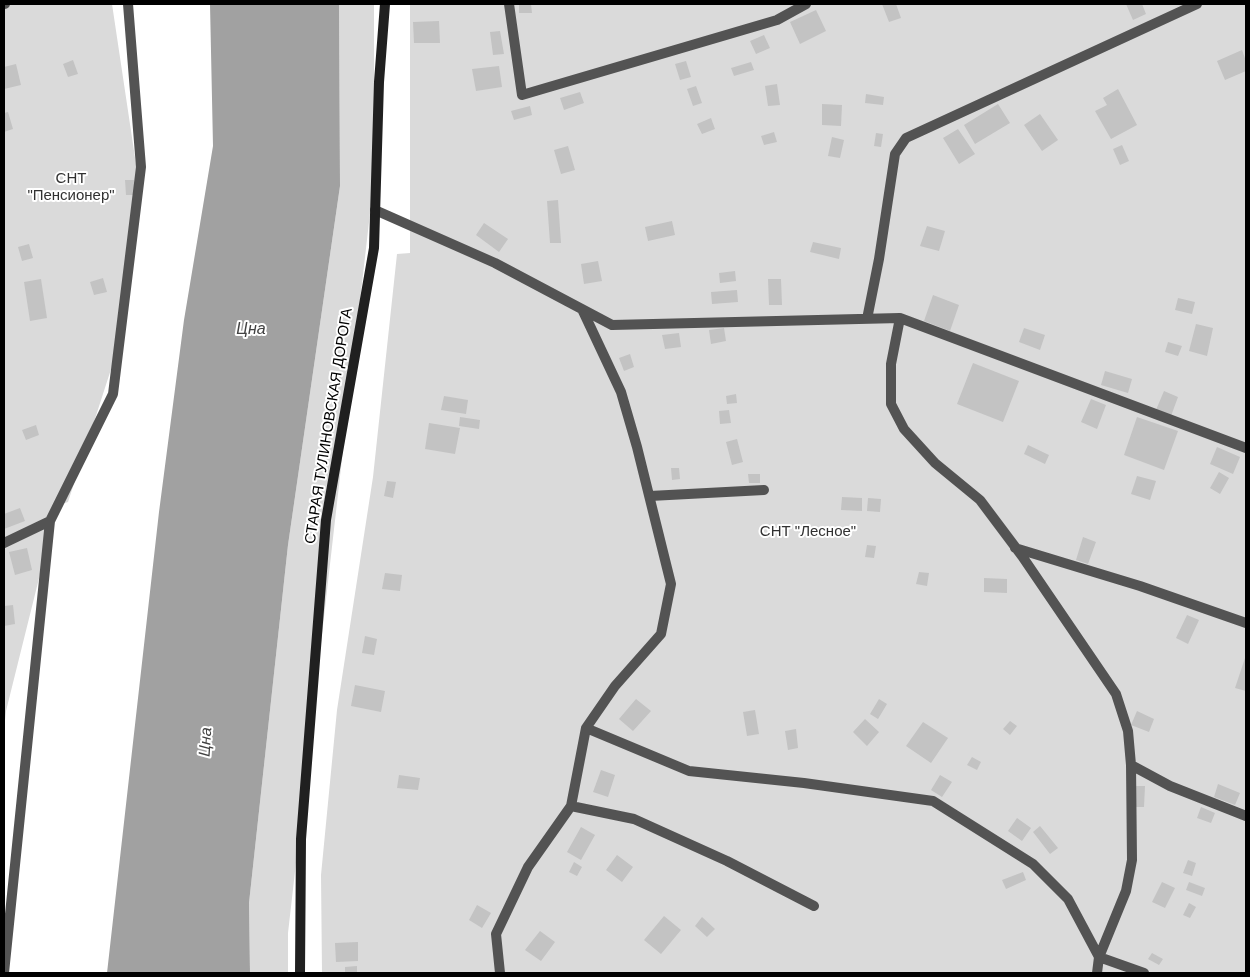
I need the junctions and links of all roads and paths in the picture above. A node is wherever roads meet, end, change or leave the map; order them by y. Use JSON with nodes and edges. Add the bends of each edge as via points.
{"nodes":[{"id":1,"x":128,"y":4,"type":"edge"},
{"id":2,"x":385,"y":4,"type":"edge"},
{"id":3,"x":509,"y":4,"type":"edge"},
{"id":4,"x":806,"y":4,"type":"edge"},
{"id":5,"x":1197,"y":4,"type":"edge"},
{"id":6,"x":375,"y":210,"type":"junction"},
{"id":7,"x":582,"y":309,"type":"junction"},
{"id":8,"x":900,"y":318,"type":"junction"},
{"id":9,"x":867,"y":319,"type":"junction"},
{"id":10,"x":1246,"y":448,"type":"edge"},
{"id":11,"x":764,"y":490,"type":"dead end"},
{"id":12,"x":650,"y":496,"type":"junction"},
{"id":13,"x":50,"y":521,"type":"junction"},
{"id":14,"x":4,"y":543,"type":"edge"},
{"id":15,"x":1014,"y":548,"type":"junction"},
{"id":16,"x":1246,"y":623,"type":"edge"},
{"id":17,"x":586,"y":728,"type":"junction"},
{"id":18,"x":1131,"y":765,"type":"junction"},
{"id":19,"x":572,"y":806,"type":"junction"},
{"id":20,"x":1246,"y":816,"type":"edge"},
{"id":21,"x":814,"y":906,"type":"dead end"},
{"id":22,"x":1099,"y":957,"type":"junction"},
{"id":23,"x":4,"y":973,"type":"edge"},
{"id":24,"x":300,"y":973,"type":"edge"},
{"id":25,"x":500,"y":973,"type":"edge"},
{"id":26,"x":1097,"y":973,"type":"edge"},
{"id":27,"x":1144,"y":973,"type":"edge"}],
"edges":[{"from":1,"to":13,"type":"lane","via":[[141,167],[113,394]]},
{"from":2,"to":6,"type":"street","name":"СТАРАЯ ТУЛИНОВСКАЯ ДОРОГА"},
{"from":3,"to":4,"type":"lane","via":[[522,95],[778,20]]},
{"from":5,"to":9,"type":"lane","via":[[906,138],[896,154]]},
{"from":6,"to":7,"type":"lane","via":[[495,263]]},
{"from":6,"to":24,"type":"street","name":"СТАРАЯ ТУЛИНОВСКАЯ ДОРОГА","via":[[374,248],[326,520],[301,839]]},
{"from":7,"to":9,"type":"lane","via":[[612,325]]},
{"from":7,"to":12,"type":"lane","via":[[621,392]]},
{"from":8,"to":9,"type":"lane"},
{"from":8,"to":10,"type":"lane"},
{"from":8,"to":15,"type":"lane","via":[[891,364],[891,404],[904,429],[935,463],[980,500]]},
{"from":11,"to":12,"type":"lane"},
{"from":12,"to":17,"type":"lane","via":[[671,584],[661,634],[615,686]]},
{"from":13,"to":14,"type":"lane"},
{"from":13,"to":23,"type":"lane"},
{"from":15,"to":16,"type":"lane","via":[[1140,586]]},
{"from":15,"to":18,"type":"lane","via":[[1116,694],[1128,731]]},
{"from":17,"to":19,"type":"lane"},
{"from":17,"to":22,"type":"lane","via":[[690,771],[933,801],[1033,864],[1068,899]]},
{"from":18,"to":20,"type":"lane","via":[[1170,786]]},
{"from":18,"to":22,"type":"lane","via":[[1132,860],[1126,891]]},
{"from":19,"to":21,"type":"lane","via":[[634,819],[727,861]]},
{"from":19,"to":25,"type":"lane","via":[[528,867],[496,934]]},
{"from":22,"to":26,"type":"lane"},
{"from":22,"to":27,"type":"lane"}]}
